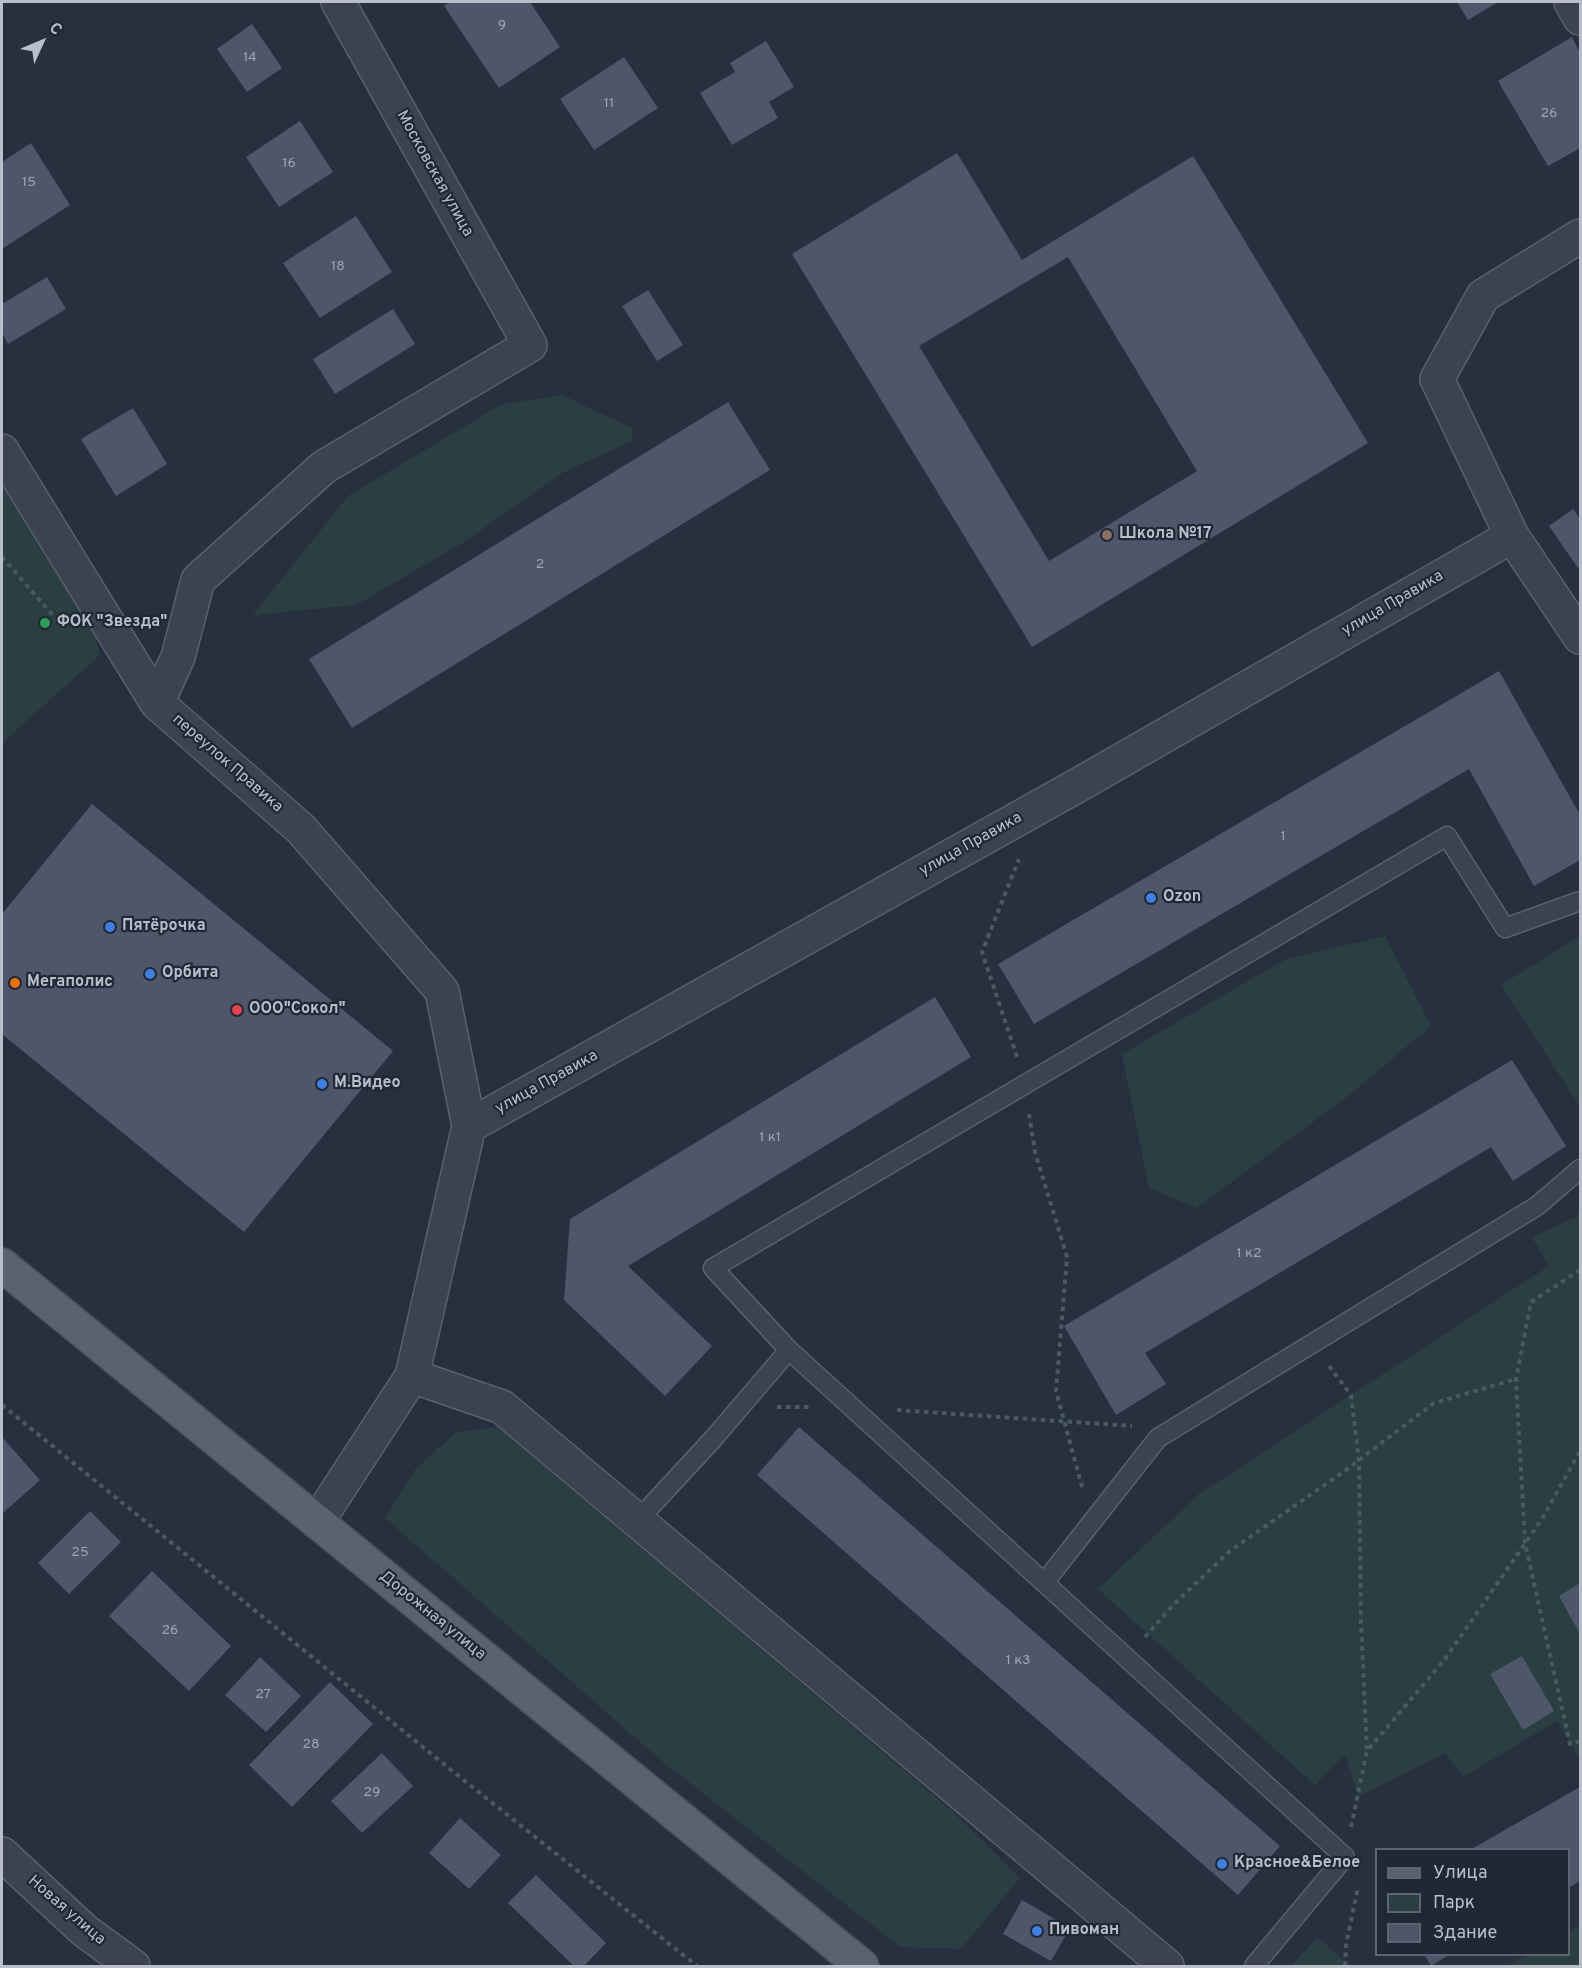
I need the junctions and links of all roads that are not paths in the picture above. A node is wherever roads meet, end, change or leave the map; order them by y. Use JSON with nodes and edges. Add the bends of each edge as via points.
{"nodes":[{"id":1,"x":338,"y":2,"type":"edge"},
{"id":2,"x":1571,"y":2,"type":"edge"},
{"id":3,"x":1581,"y":18,"type":"edge"},
{"id":4,"x":1581,"y":236,"type":"edge"},
{"id":5,"x":530,"y":345,"type":"joint"},
{"id":6,"x":2,"y":451,"type":"edge"},
{"id":7,"x":1512,"y":536,"type":"junction"},
{"id":8,"x":1581,"y":637,"type":"edge"},
{"id":9,"x":157,"y":703,"type":"junction"},
{"id":10,"x":1581,"y":901,"type":"edge"},
{"id":11,"x":469,"y":1126,"type":"junction"},
{"id":12,"x":1581,"y":1169,"type":"edge"},
{"id":13,"x":2,"y":1265,"type":"edge"},
{"id":14,"x":789,"y":1350,"type":"junction"},
{"id":15,"x":412,"y":1376,"type":"junction"},
{"id":16,"x":638,"y":1520,"type":"junction"},
{"id":17,"x":317,"y":1522,"type":"junction"},
{"id":18,"x":1044,"y":1583,"type":"junction"},
{"id":19,"x":2,"y":1854,"type":"edge"},
{"id":20,"x":133,"y":1966,"type":"edge"},
{"id":21,"x":862,"y":1966,"type":"edge"},
{"id":22,"x":1167,"y":1966,"type":"edge"},
{"id":23,"x":1254,"y":1966,"type":"edge"}],
"edges":[{"from":1,"to":5,"type":"street","name":"Московская улица"},
{"from":2,"to":3,"type":"street"},
{"from":4,"to":7,"type":"street","via":[[1484,296],[1437,379]]},
{"from":5,"to":9,"type":"street","name":"переулок Правика","via":[[324,467],[198,580],[178,657]]},
{"from":6,"to":9,"type":"street"},
{"from":7,"to":8,"type":"street"},
{"from":7,"to":11,"type":"street","name":"улица Правика","via":[[1080,784]]},
{"from":9,"to":11,"type":"street","name":"переулок Правика","via":[[301,829],[442,991]]},
{"from":10,"to":14,"type":"lane","via":[[1505,928],[1447,836],[713,1268]]},
{"from":11,"to":15,"type":"street"},
{"from":12,"to":18,"type":"lane","via":[[1537,1206],[1158,1438]]},
{"from":13,"to":17,"type":"main road","name":"Дорожная улица"},
{"from":14,"to":16,"type":"lane"},
{"from":14,"to":18,"type":"lane"},
{"from":15,"to":16,"type":"street","via":[[502,1407]]},
{"from":15,"to":17,"type":"street"},
{"from":16,"to":22,"type":"street"},
{"from":17,"to":21,"type":"main road","name":"Дорожная улица"},
{"from":18,"to":23,"type":"lane","via":[[1345,1857]]},
{"from":19,"to":20,"type":"street","name":"Новая улица","via":[[85,1931]]}]}
